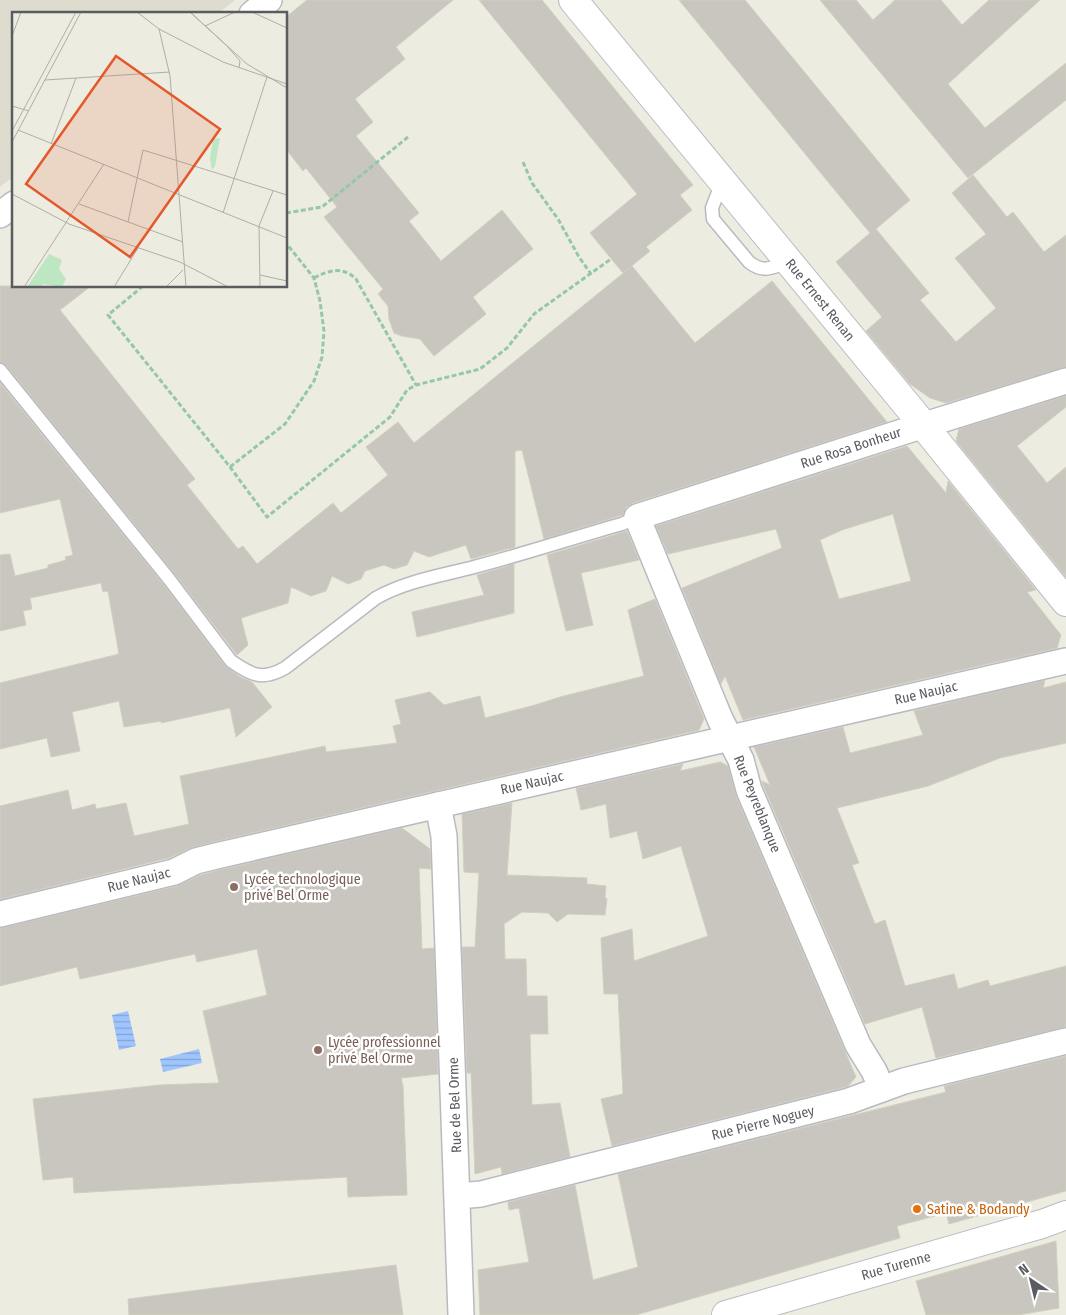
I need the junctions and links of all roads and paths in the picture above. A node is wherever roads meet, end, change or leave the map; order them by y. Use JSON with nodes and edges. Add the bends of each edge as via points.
{"nodes":[{"id":1,"x":269,"y":0,"type":"edge"},
{"id":2,"x":573,"y":0,"type":"edge"},
{"id":3,"x":254,"y":12,"type":"edge"},
{"id":4,"x":408,"y":137,"type":"dead end"},
{"id":5,"x":523,"y":162,"type":"dead end"},
{"id":6,"x":12,"y":206,"type":"edge"},
{"id":7,"x":288,"y":213,"type":"edge"},
{"id":8,"x":0,"y":215,"type":"edge"},
{"id":9,"x":288,"y":246,"type":"edge"},
{"id":10,"x":611,"y":259,"type":"dead end"},
{"id":11,"x":591,"y":274,"type":"junction"},
{"id":12,"x":314,"y":278,"type":"junction"},
{"id":13,"x":140,"y":288,"type":"edge"},
{"id":14,"x":0,"y":370,"type":"edge"},
{"id":15,"x":1066,"y":381,"type":"edge"},
{"id":16,"x":416,"y":385,"type":"junction"},
{"id":17,"x":922,"y":426,"type":"junction"},
{"id":18,"x":230,"y":467,"type":"junction"},
{"id":19,"x":636,"y":517,"type":"junction"},
{"id":20,"x":1066,"y":602,"type":"edge"},
{"id":21,"x":1066,"y":661,"type":"edge"},
{"id":22,"x":729,"y":737,"type":"junction"},
{"id":23,"x":438,"y":805,"type":"junction"},
{"id":24,"x":0,"y":914,"type":"edge"},
{"id":25,"x":1066,"y":1041,"type":"edge"},
{"id":26,"x":882,"y":1089,"type":"junction"},
{"id":27,"x":458,"y":1196,"type":"junction"},
{"id":28,"x":1066,"y":1215,"type":"edge"},
{"id":29,"x":461,"y":1315,"type":"edge"},
{"id":30,"x":726,"y":1315,"type":"edge"}],
"edges":[{"from":1,"to":3,"type":"street"},
{"from":2,"to":17,"type":"street","name":"Rue Ernest Renan"},
{"from":4,"to":7,"type":"path","via":[[322,207]]},
{"from":5,"to":11,"type":"path","via":[[532,183]]},
{"from":6,"to":8,"type":"street"},
{"from":9,"to":12,"type":"path"},
{"from":10,"to":11,"type":"path"},
{"from":11,"to":16,"type":"path","via":[[534,314],[507,348],[480,369]]},
{"from":12,"to":16,"type":"path","via":[[324,272],[341,270],[352,275]]},
{"from":12,"to":18,"type":"path","via":[[324,331],[322,357],[314,381],[285,424]]},
{"from":13,"to":18,"type":"path","via":[[108,315]]},
{"from":14,"to":19,"type":"lane","via":[[231,661],[259,676],[284,668],[391,589],[622,524]]},
{"from":15,"to":17,"type":"street","name":"Rue Rosa Bonheur"},
{"from":16,"to":18,"type":"path","via":[[407,390],[390,417],[267,517]]},
{"from":17,"to":19,"type":"street","name":"Rue Rosa Bonheur"},
{"from":17,"to":20,"type":"street","name":"Rue Ernest Renan"},
{"from":19,"to":22,"type":"street","name":"Rue Peyreblanque"},
{"from":21,"to":22,"type":"street","name":"Rue Naujac"},
{"from":22,"to":23,"type":"street","name":"Rue Naujac"},
{"from":22,"to":26,"type":"street","name":"Rue Peyreblanque","via":[[858,1045]]},
{"from":23,"to":24,"type":"street","name":"Rue Naujac","via":[[206,858],[174,872]]},
{"from":23,"to":27,"type":"street","name":"Rue de Bel Orme","via":[[444,836]]},
{"from":25,"to":26,"type":"street","name":"Rue Pierre Noguey"},
{"from":26,"to":27,"type":"street","name":"Rue Pierre Noguey","via":[[850,1101],[481,1194]]},
{"from":27,"to":29,"type":"street","name":"Rue de Bel Orme"},
{"from":28,"to":30,"type":"street","name":"Rue Turenne"}]}
